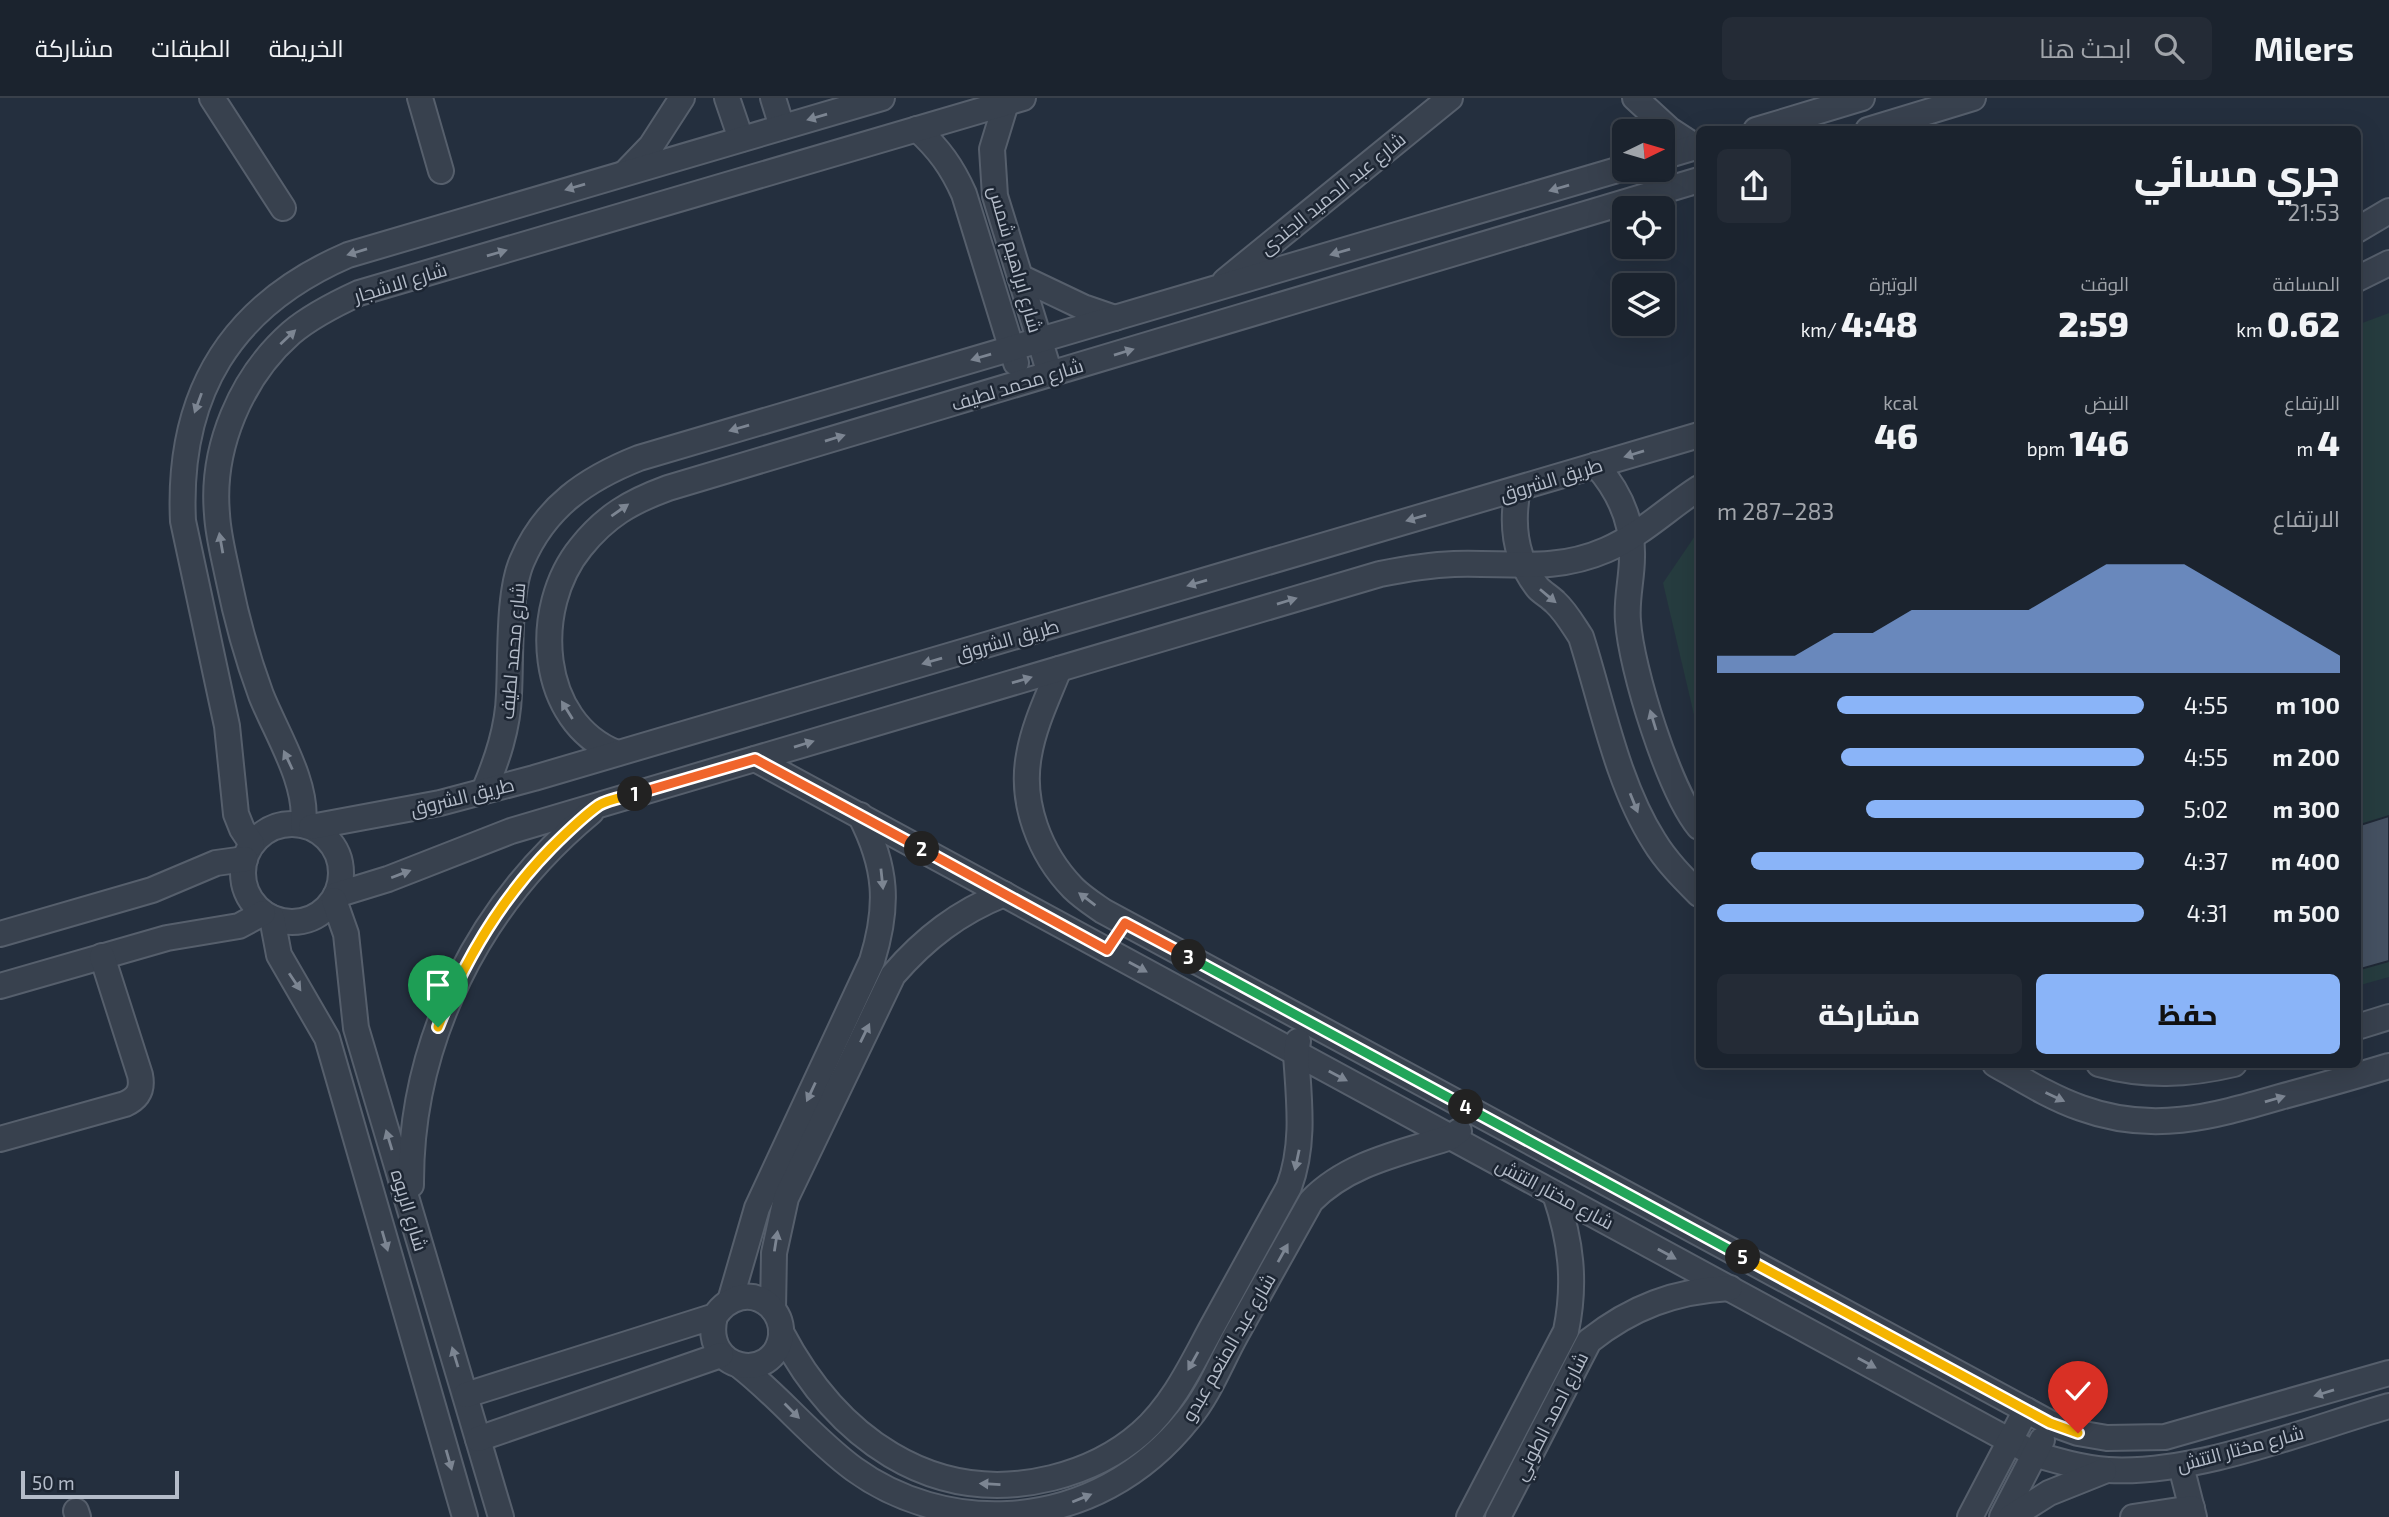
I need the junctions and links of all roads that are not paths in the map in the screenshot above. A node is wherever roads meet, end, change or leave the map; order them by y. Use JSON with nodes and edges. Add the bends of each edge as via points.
{"nodes":[{"id":1,"x":212,"y":98,"type":"edge"},
{"id":2,"x":420,"y":98,"type":"edge"},
{"id":3,"x":682,"y":98,"type":"edge"},
{"id":4,"x":727,"y":98,"type":"edge"},
{"id":5,"x":773,"y":98,"type":"edge"},
{"id":6,"x":883,"y":98,"type":"edge"},
{"id":7,"x":1450,"y":98,"type":"edge"},
{"id":8,"x":1635,"y":98,"type":"edge"},
{"id":9,"x":1863,"y":98,"type":"edge"},
{"id":10,"x":1973,"y":98,"type":"edge"},
{"id":11,"x":1015,"y":101,"type":"edge"},
{"id":12,"x":1807,"y":122,"type":"edge"},
{"id":13,"x":1892,"y":125,"type":"edge"},
{"id":14,"x":1782,"y":126,"type":"edge"},
{"id":15,"x":782,"y":127,"type":"junction"},
{"id":16,"x":916,"y":129,"type":"junction"},
{"id":17,"x":741,"y":139,"type":"junction"},
{"id":18,"x":1696,"y":146,"type":"edge"},
{"id":19,"x":1696,"y":148,"type":"edge"},
{"id":20,"x":1675,"y":153,"type":"edge"},
{"id":21,"x":441,"y":171,"type":"dead end"},
{"id":22,"x":626,"y":172,"type":"junction"},
{"id":23,"x":1612,"y":172,"type":"edge"},
{"id":24,"x":1696,"y":181,"type":"edge"},
{"id":25,"x":525,"y":202,"type":"junction"},
{"id":26,"x":283,"y":208,"type":"dead end"},
{"id":27,"x":2389,"y":211,"type":"edge"},
{"id":28,"x":2361,"y":228,"type":"edge"},
{"id":29,"x":537,"y":241,"type":"junction"},
{"id":30,"x":2389,"y":263,"type":"edge"},
{"id":31,"x":1020,"y":277,"type":"junction"},
{"id":32,"x":2361,"y":277,"type":"edge"},
{"id":33,"x":1215,"y":289,"type":"junction"},
{"id":34,"x":1115,"y":318,"type":"junction"},
{"id":35,"x":1040,"y":340,"type":"junction"},
{"id":36,"x":1012,"y":348,"type":"junction"},
{"id":37,"x":1050,"y":374,"type":"junction"},
{"id":38,"x":1022,"y":382,"type":"junction"},
{"id":39,"x":1696,"y":436,"type":"edge"},
{"id":40,"x":1596,"y":466,"type":"junction"},
{"id":41,"x":1518,"y":489,"type":"junction"},
{"id":42,"x":1696,"y":490,"type":"edge"},
{"id":43,"x":1631,"y":537,"type":"junction"},
{"id":44,"x":1525,"y":567,"type":"junction"},
{"id":45,"x":1059,"y":669,"type":"junction"},
{"id":46,"x":617,"y":753,"type":"junction"},
{"id":47,"x":755,"y":759,"type":"junction"},
{"id":48,"x":484,"y":791,"type":"junction"},
{"id":49,"x":601,"y":804,"type":"junction"},
{"id":50,"x":860,"y":815,"type":"junction"},
{"id":51,"x":1696,"y":822,"type":"edge"},
{"id":52,"x":307,"y":826,"type":"junction"},
{"id":53,"x":249,"y":851,"type":"junction"},
{"id":54,"x":1696,"y":891,"type":"edge"},
{"id":55,"x":1004,"y":894,"type":"junction"},
{"id":56,"x":335,"y":897,"type":"junction"},
{"id":57,"x":267,"y":916,"type":"junction"},
{"id":58,"x":1125,"y":923,"type":"junction"},
{"id":59,"x":0,"y":934,"type":"edge"},
{"id":60,"x":1107,"y":950,"type":"junction"},
{"id":61,"x":102,"y":956,"type":"junction"},
{"id":62,"x":0,"y":986,"type":"edge"},
{"id":63,"x":2389,"y":1017,"type":"edge"},
{"id":64,"x":1310,"y":1023,"type":"junction"},
{"id":65,"x":2361,"y":1026,"type":"edge"},
{"id":66,"x":356,"y":1028,"type":"junction"},
{"id":67,"x":327,"y":1038,"type":"junction"},
{"id":68,"x":1296,"y":1054,"type":"junction"},
{"id":69,"x":2389,"y":1066,"type":"edge"},
{"id":70,"x":2002,"y":1068,"type":"edge"},
{"id":71,"x":2118,"y":1068,"type":"edge"},
{"id":72,"x":2210,"y":1068,"type":"edge"},
{"id":73,"x":1468,"y":1108,"type":"junction"},
{"id":74,"x":1451,"y":1137,"type":"junction"},
{"id":75,"x":0,"y":1139,"type":"edge"},
{"id":76,"x":1555,"y":1194,"type":"junction"},
{"id":77,"x":1648,"y":1205,"type":"junction"},
{"id":78,"x":411,"y":1211,"type":"junction"},
{"id":79,"x":1633,"y":1235,"type":"junction"},
{"id":80,"x":1730,"y":1288,"type":"junction"},
{"id":81,"x":722,"y":1309,"type":"junction"},
{"id":82,"x":777,"y":1320,"type":"junction"},
{"id":83,"x":731,"y":1360,"type":"junction"},
{"id":84,"x":2389,"y":1373,"type":"edge"},
{"id":85,"x":466,"y":1395,"type":"junction"},
{"id":86,"x":2389,"y":1406,"type":"edge"},
{"id":87,"x":2026,"y":1410,"type":"junction"},
{"id":88,"x":2050,"y":1423,"type":"junction"},
{"id":89,"x":478,"y":1439,"type":"junction"},
{"id":90,"x":2009,"y":1442,"type":"junction"},
{"id":91,"x":2034,"y":1454,"type":"junction"},
{"id":92,"x":2181,"y":1466,"type":"junction"},
{"id":93,"x":2107,"y":1470,"type":"junction"},
{"id":94,"x":1484,"y":1489,"type":"junction"},
{"id":95,"x":1502,"y":1509,"type":"edge"},
{"id":96,"x":2193,"y":1512,"type":"edge"},
{"id":97,"x":466,"y":1517,"type":"edge"},
{"id":98,"x":501,"y":1517,"type":"edge"},
{"id":99,"x":1469,"y":1517,"type":"edge"},
{"id":100,"x":1970,"y":1517,"type":"edge"},
{"id":101,"x":2002,"y":1517,"type":"edge"},
{"id":102,"x":2011,"y":1517,"type":"edge"},
{"id":103,"x":2133,"y":1517,"type":"edge"}],
"edges":[{"from":1,"to":26,"type":"street"},
{"from":2,"to":21,"type":"street"},
{"from":3,"to":22,"type":"street","via":[[651,146]]},
{"from":4,"to":17,"type":"street"},
{"from":5,"to":15,"type":"street"},
{"from":6,"to":15,"type":"street","name":"شارع الاشجار","one_way":true},
{"from":7,"to":33,"type":"street","name":"شارع عبد الحميد الجندى"},
{"from":8,"to":18,"type":"street","via":[[1670,130]]},
{"from":9,"to":12,"type":"street"},
{"from":10,"to":13,"type":"street"},
{"from":11,"to":16,"type":"street","name":"شارع الاشجار"},
{"from":11,"to":31,"type":"street","name":"شارع ابراهيم شمس","via":[[992,149],[991,173]]},
{"from":12,"to":14,"type":"street"},
{"from":15,"to":17,"type":"street","name":"شارع الاشجار"},
{"from":16,"to":29,"type":"street","name":"شارع الاشجار"},
{"from":16,"to":36,"type":"street","name":"شارع ابراهيم شمس","via":[[937,147],[964,194]]},
{"from":17,"to":22,"type":"street","name":"شارع الاشجار"},
{"from":19,"to":20,"type":"street"},
{"from":22,"to":25,"type":"street","name":"شارع الاشجار","one_way":true},
{"from":23,"to":33,"type":"street","name":"شارع محمد لطيف","one_way":true},
{"from":37,"to":24,"type":"street","name":"شارع محمد لطيف","one_way":true},
{"from":25,"to":29,"type":"street"},
{"from":25,"to":53,"type":"street","name":"شارع الاشجار","one_way":true,"via":[[317,268],[288,286],[238,331],[203,389],[184,454],[183,521],[227,726],[236,814]]},
{"from":27,"to":28,"type":"street"},
{"from":52,"to":29,"type":"street","name":"شارع الاشجار","one_way":true,"via":[[303,797],[260,693],[223,553],[216,514],[226,434],[241,397],[263,363],[290,334],[323,310],[359,293]]},
{"from":30,"to":32,"type":"street"},
{"from":31,"to":34,"type":"street"},
{"from":31,"to":35,"type":"street","name":"شارع ابراهيم شمس"},
{"from":33,"to":34,"type":"street","name":"شارع محمد لطيف"},
{"from":34,"to":35,"type":"street","name":"شارع محمد لطيف"},
{"from":35,"to":36,"type":"street","name":"شارع محمد لطيف"},
{"from":35,"to":37,"type":"street","name":"شارع ابراهيم شمس"},
{"from":36,"to":38,"type":"street","name":"شارع ابراهيم شمس"},
{"from":36,"to":48,"type":"street","name":"شارع محمد لطيف","one_way":true,"via":[[639,458],[601,473],[568,496],[541,527],[521,563],[513,608],[506,719]]},
{"from":37,"to":38,"type":"street","name":"شارع محمد لطيف"},
{"from":46,"to":38,"type":"street","name":"شارع محمد لطيف","one_way":true,"via":[[592,741],[572,719],[556,689],[550,654],[551,618],[561,582],[579,550],[603,522],[633,501],[668,488]]},
{"from":39,"to":40,"type":"street","name":"طريق الشروق","one_way":true},
{"from":40,"to":41,"type":"street","name":"طريق الشروق"},
{"from":40,"to":43,"type":"street","via":[[1619,499]]},
{"from":41,"to":44,"type":"street","via":[[1514,521]]},
{"from":41,"to":46,"type":"street","name":"طريق الشروق","one_way":true},
{"from":42,"to":43,"type":"street"},
{"from":43,"to":44,"type":"street","via":[[1580,559]]},
{"from":51,"to":43,"type":"street","one_way":true,"via":[[1668,770],[1631,651]]},
{"from":45,"to":44,"type":"street","one_way":true,"via":[[1413,567]]},
{"from":44,"to":54,"type":"street","one_way":true,"via":[[1581,637],[1637,811],[1654,841]]},
{"from":47,"to":45,"type":"street","one_way":true},
{"from":58,"to":45,"type":"street","name":"شارع مختار التتش","one_way":true,"via":[[1074,889],[1051,861],[1035,828],[1028,793],[1029,756]]},
{"from":46,"to":48,"type":"street","name":"طريق الشروق"},
{"from":47,"to":49,"type":"street"},
{"from":47,"to":50,"type":"street","name":"شارع مختار التتش"},
{"from":48,"to":52,"type":"street","name":"طريق الشروق"},
{"from":56,"to":49,"type":"street","one_way":true,"via":[[498,835]]},
{"from":49,"to":78,"type":"street","via":[[517,885],[477,942],[455,984],[422,1083],[411,1164]]},
{"from":50,"to":55,"type":"street","name":"شارع مختار التتش"},
{"from":50,"to":81,"type":"street","one_way":true,"via":[[882,871],[881,932],[872,961],[757,1208]]},
{"from":52,"to":53,"type":"street","via":[[275,827],[262,833]]},
{"from":52,"to":56,"type":"street","via":[[332,844],[338,856],[341,868]]},
{"from":53,"to":57,"type":"street","via":[[243,874],[245,889]]},
{"from":53,"to":59,"type":"street","via":[[152,890]]},
{"from":55,"to":60,"type":"street","name":"شارع مختار التتش"},
{"from":82,"to":55,"type":"street","one_way":true,"via":[[774,1253],[786,1198],[893,975],[943,927]]},
{"from":56,"to":57,"type":"street","via":[[325,910],[299,922]]},
{"from":56,"to":66,"type":"street","name":"شارع الربوه","via":[[345,934]]},
{"from":57,"to":61,"type":"street"},
{"from":57,"to":67,"type":"street","name":"شارع الربوه","one_way":true,"via":[[279,955]]},
{"from":58,"to":60,"type":"street"},
{"from":58,"to":64,"type":"street","name":"شارع مختار التتش"},
{"from":60,"to":68,"type":"street","name":"شارع مختار التتش","one_way":true},
{"from":61,"to":62,"type":"street"},
{"from":61,"to":75,"type":"street","via":[[140,1075],[139,1093],[125,1104]]},
{"from":63,"to":65,"type":"street"},
{"from":64,"to":68,"type":"street","name":"شارع عبد المنعم عبدو","via":[[1298,1040]]},
{"from":64,"to":73,"type":"street","name":"شارع مختار التتش"},
{"from":66,"to":67,"type":"street"},
{"from":78,"to":66,"type":"street","name":"شارع الربوه","one_way":true},
{"from":67,"to":97,"type":"street","name":"شارع الربوه","one_way":true},
{"from":68,"to":74,"type":"street","name":"شارع مختار التتش","one_way":true},
{"from":68,"to":82,"type":"street","name":"شارع عبد المنعم عبدو","one_way":true,"via":[[1300,1144],[1289,1188],[1176,1393],[1142,1433],[1108,1456],[1071,1473],[1018,1484],[951,1480],[912,1467],[845,1422],[809,1380]]},
{"from":70,"to":69,"type":"street","one_way":true,"via":[[2051,1095],[2113,1118],[2180,1122],[2213,1117]]},
{"from":71,"to":72,"type":"street","via":[[2175,1074]]},
{"from":73,"to":74,"type":"street","via":[[1466,1120]]},
{"from":73,"to":77,"type":"street","name":"شارع مختار التتش"},
{"from":74,"to":76,"type":"street","name":"شارع مختار التتش"},
{"from":83,"to":74,"type":"street","name":"شارع عبد المنعم عبدو","one_way":true,"via":[[855,1469],[895,1493],[940,1509],[986,1515],[1034,1512],[1079,1500],[1122,1480],[1150,1459],[1191,1416],[1311,1201],[1328,1184],[1348,1171]]},
{"from":76,"to":79,"type":"street","name":"شارع مختار التتش"},
{"from":76,"to":94,"type":"street","name":"شارع احمد الطوني","via":[[1572,1262],[1572,1303],[1566,1331]]},
{"from":77,"to":79,"type":"street"},
{"from":77,"to":87,"type":"street","name":"شارع مختار التتش"},
{"from":85,"to":78,"type":"street","name":"شارع الربوه","one_way":true},
{"from":79,"to":80,"type":"street","name":"شارع مختار التتش","one_way":true},
{"from":80,"to":90,"type":"street","name":"شارع مختار التتش","one_way":true},
{"from":80,"to":95,"type":"street","name":"شارع احمد الطوني","via":[[1689,1292],[1640,1307],[1589,1341]]},
{"from":81,"to":82,"type":"street","via":[[741,1297],[753,1297],[764,1301]]},
{"from":81,"to":83,"type":"street","via":[[712,1330],[714,1343]]},
{"from":81,"to":85,"type":"street"},
{"from":82,"to":83,"type":"street","via":[[779,1343],[764,1362]]},
{"from":83,"to":89,"type":"street"},
{"from":84,"to":88,"type":"street","name":"شارع مختار التتش","one_way":true,"via":[[2165,1437],[2107,1438]]},
{"from":85,"to":89,"type":"street","name":"شارع الربوه"},
{"from":86,"to":92,"type":"street","name":"شارع مختار التتش"},
{"from":87,"to":88,"type":"street","name":"شارع مختار التتش"},
{"from":87,"to":90,"type":"street"},
{"from":88,"to":91,"type":"street"},
{"from":89,"to":98,"type":"street","name":"شارع الربوه"},
{"from":90,"to":91,"type":"street","name":"شارع مختار التتش"},
{"from":90,"to":100,"type":"street"},
{"from":91,"to":93,"type":"street","name":"شارع مختار التتش"},
{"from":91,"to":101,"type":"street"},
{"from":92,"to":93,"type":"street","name":"شارع مختار التتش"},
{"from":92,"to":96,"type":"street"},
{"from":93,"to":102,"type":"street","via":[[2049,1493]]},
{"from":94,"to":95,"type":"street"},
{"from":94,"to":99,"type":"street","name":"شارع احمد الطوني"},
{"from":96,"to":103,"type":"street"}]}
